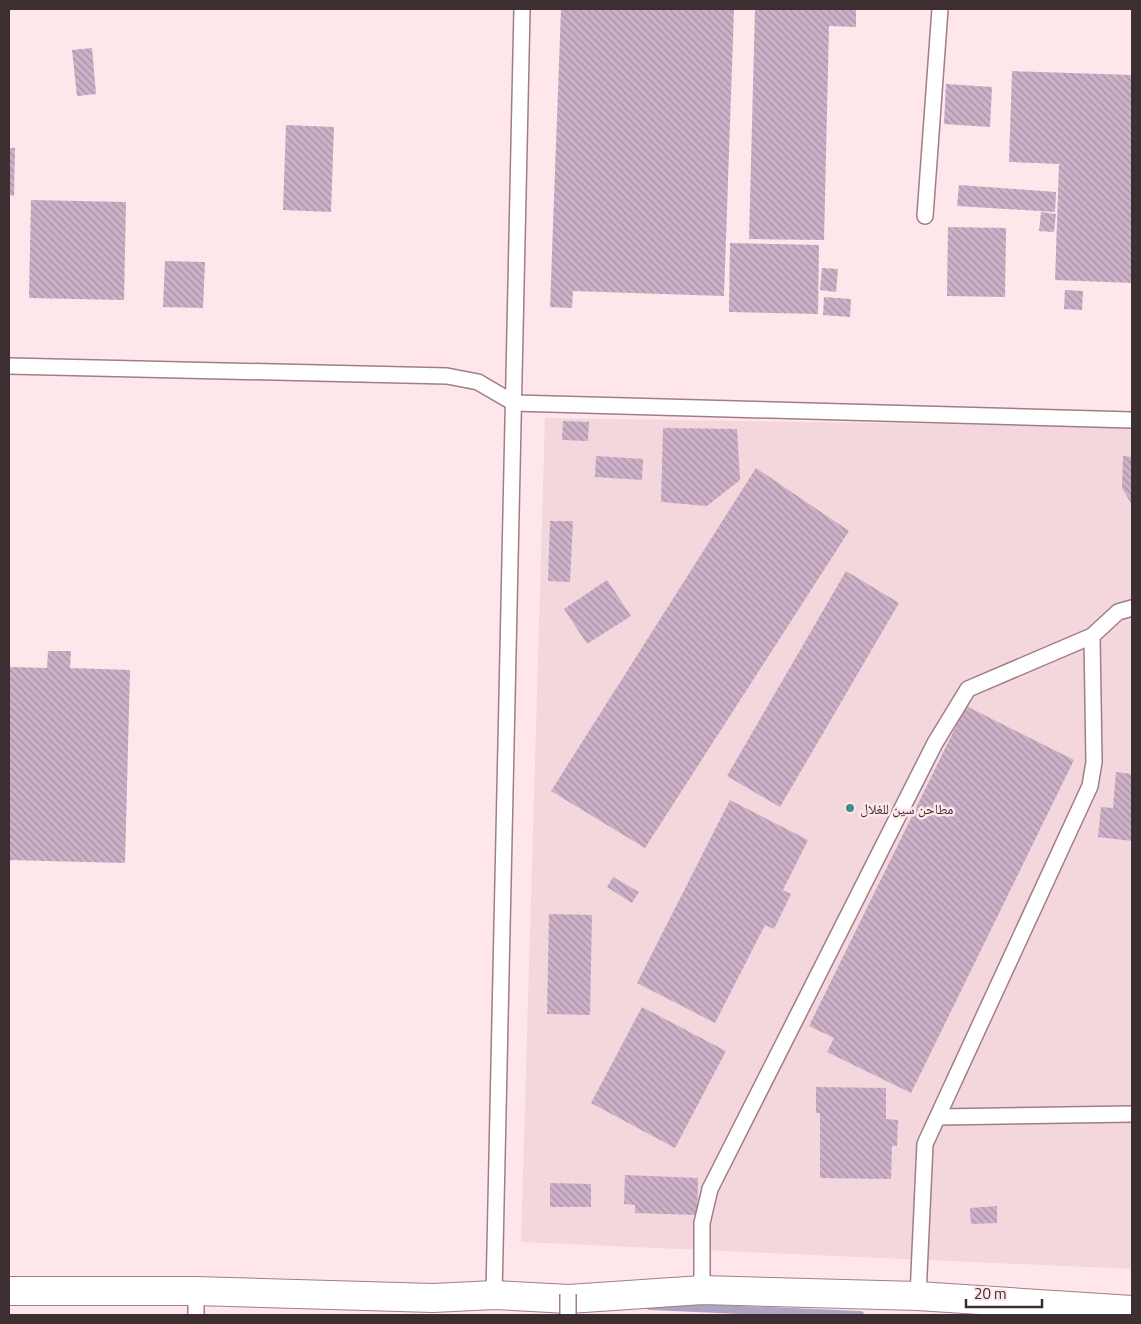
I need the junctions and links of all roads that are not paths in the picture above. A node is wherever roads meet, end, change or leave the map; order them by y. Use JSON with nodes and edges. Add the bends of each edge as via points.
{"nodes":[{"id":1,"x":522,"y":9,"type":"edge"},
{"id":2,"x":940,"y":9,"type":"edge"},
{"id":3,"x":925,"y":216,"type":"dead end"},
{"id":4,"x":9,"y":366,"type":"edge"},
{"id":5,"x":514,"y":402,"type":"junction"},
{"id":6,"x":1132,"y":420,"type":"edge"},
{"id":7,"x":1132,"y":608,"type":"edge"},
{"id":8,"x":1092,"y":636,"type":"junction"},
{"id":9,"x":1132,"y":1114,"type":"edge"},
{"id":10,"x":938,"y":1117,"type":"junction"},
{"id":11,"x":702,"y":1290,"type":"junction"},
{"id":12,"x":9,"y":1291,"type":"edge"},
{"id":13,"x":494,"y":1295,"type":"junction"},
{"id":14,"x":918,"y":1296,"type":"junction"},
{"id":15,"x":196,"y":1303,"type":"edge"},
{"id":16,"x":568,"y":1303,"type":"edge"},
{"id":17,"x":433,"y":1307,"type":"edge"},
{"id":18,"x":1132,"y":1310,"type":"edge"}],
"edges":[{"from":1,"to":5,"type":"lane"},
{"from":2,"to":3,"type":"lane"},
{"from":4,"to":5,"type":"lane","via":[[447,376],[478,382]]},
{"from":5,"to":6,"type":"lane"},
{"from":5,"to":13,"type":"lane"},
{"from":7,"to":8,"type":"lane","via":[[1118,612]]},
{"from":8,"to":10,"type":"lane","via":[[1094,762],[1090,786]]},
{"from":8,"to":11,"type":"lane","via":[[968,689],[935,743],[710,1189],[702,1223]]},
{"from":9,"to":10,"type":"lane"},
{"from":10,"to":14,"type":"lane","via":[[925,1144]]},
{"from":11,"to":14,"type":"street"},
{"from":11,"to":16,"type":"street"},
{"from":12,"to":15,"type":"street"},
{"from":13,"to":16,"type":"street"},
{"from":13,"to":17,"type":"street"},
{"from":14,"to":18,"type":"street"},
{"from":15,"to":17,"type":"street"}]}
